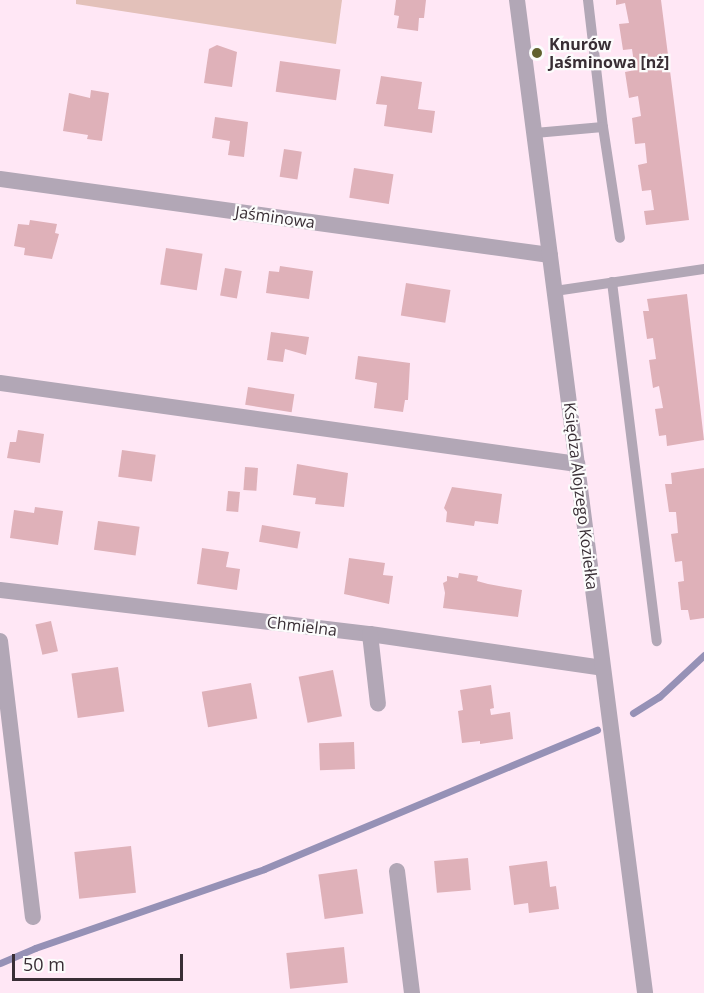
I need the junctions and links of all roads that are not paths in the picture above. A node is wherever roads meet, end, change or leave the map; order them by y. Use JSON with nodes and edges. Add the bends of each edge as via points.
{"nodes":[{"id":1,"x":517,"y":0,"type":"edge"},
{"id":2,"x":588,"y":0,"type":"edge"},
{"id":3,"x":603,"y":127,"type":"junction"},
{"id":4,"x":534,"y":134,"type":"junction"},
{"id":5,"x":0,"y":178,"type":"edge"},
{"id":6,"x":620,"y":238,"type":"dead end"},
{"id":7,"x":550,"y":255,"type":"junction"},
{"id":8,"x":704,"y":269,"type":"edge"},
{"id":9,"x":612,"y":282,"type":"junction"},
{"id":10,"x":555,"y":291,"type":"junction"},
{"id":11,"x":0,"y":383,"type":"edge"},
{"id":12,"x":577,"y":464,"type":"junction"},
{"id":13,"x":0,"y":590,"type":"edge"},
{"id":14,"x":370,"y":634,"type":"junction"},
{"id":15,"x":0,"y":641,"type":"edge"},
{"id":16,"x":657,"y":641,"type":"dead end"},
{"id":17,"x":603,"y":668,"type":"junction"},
{"id":18,"x":378,"y":704,"type":"dead end"},
{"id":19,"x":397,"y":871,"type":"dead end"},
{"id":20,"x":33,"y":916,"type":"dead end"},
{"id":21,"x":412,"y":993,"type":"edge"},
{"id":22,"x":645,"y":993,"type":"edge"}],
"edges":[{"from":1,"to":4,"type":"street","name":"Księdza Alojzego Koziełka"},
{"from":2,"to":3,"type":"lane"},
{"from":3,"to":4,"type":"lane"},
{"from":3,"to":6,"type":"lane"},
{"from":4,"to":7,"type":"street","name":"Księdza Alojzego Koziełka"},
{"from":5,"to":7,"type":"street","name":"Jaśminowa"},
{"from":7,"to":10,"type":"street","name":"Księdza Alojzego Koziełka"},
{"from":8,"to":9,"type":"lane"},
{"from":9,"to":10,"type":"lane"},
{"from":9,"to":16,"type":"lane"},
{"from":10,"to":12,"type":"street","name":"Księdza Alojzego Koziełka"},
{"from":11,"to":12,"type":"street"},
{"from":12,"to":17,"type":"street","name":"Księdza Alojzego Koziełka"},
{"from":13,"to":14,"type":"street","name":"Chmielna"},
{"from":14,"to":17,"type":"street","name":"Chmielna"},
{"from":14,"to":18,"type":"street"},
{"from":15,"to":20,"type":"street"},
{"from":17,"to":22,"type":"street","name":"Księdza Alojzego Koziełka"},
{"from":19,"to":21,"type":"street"}]}
